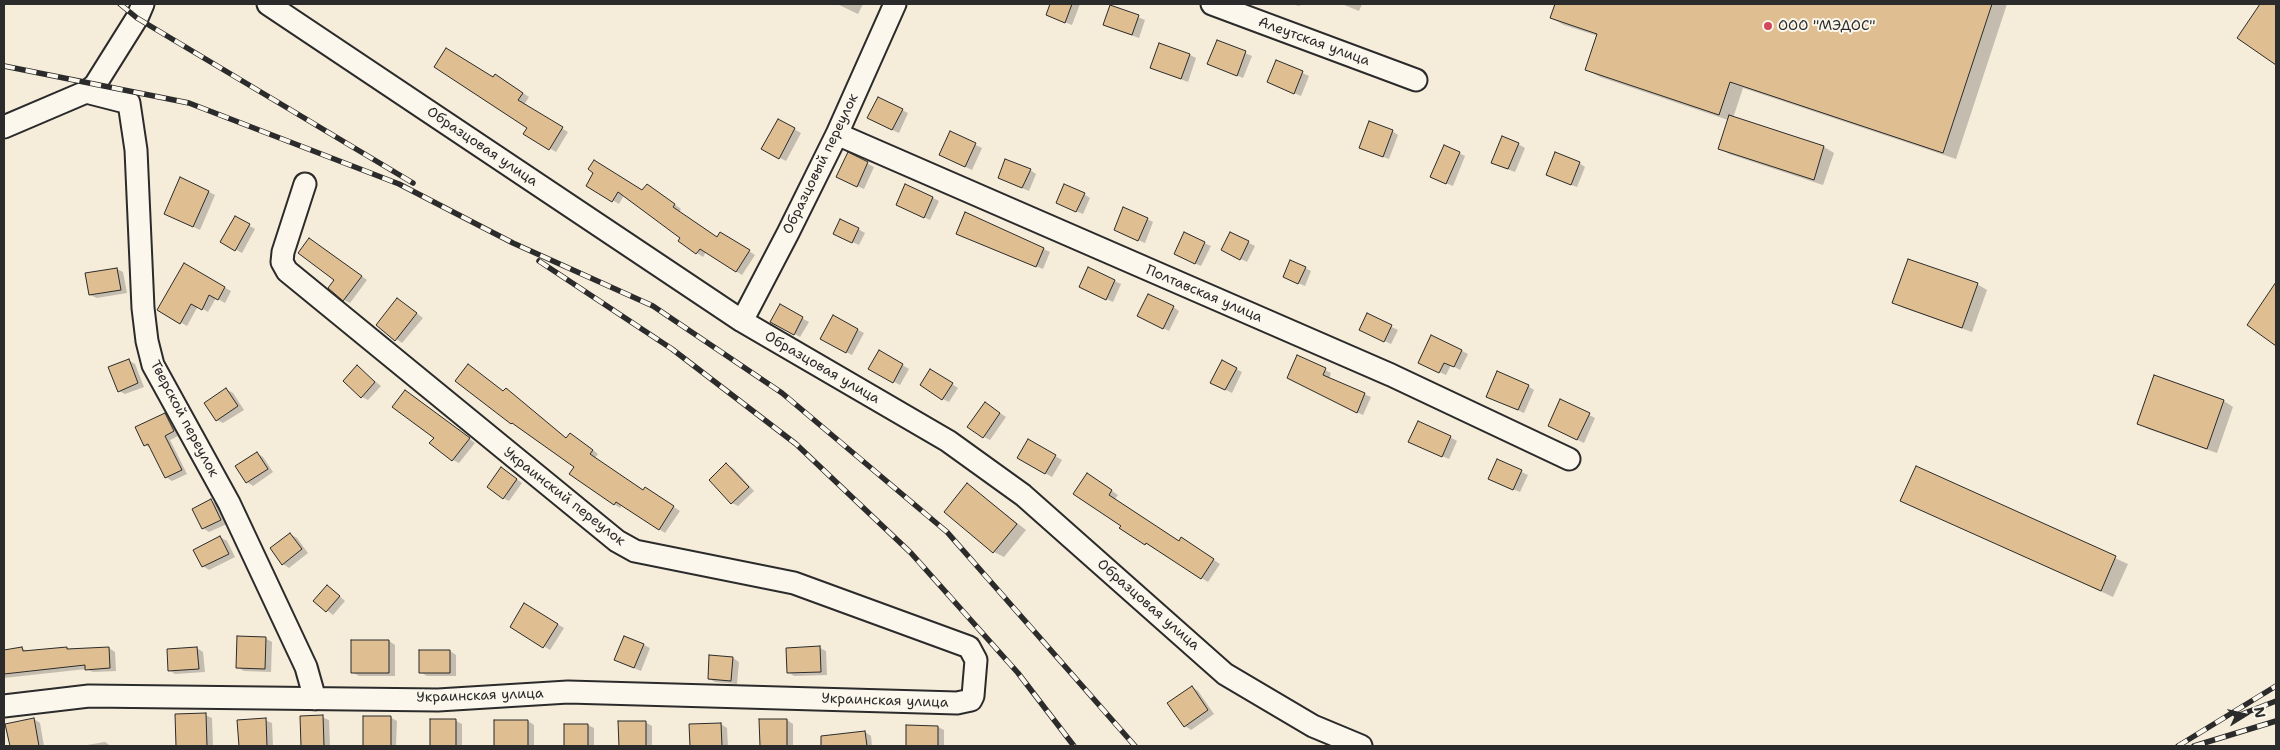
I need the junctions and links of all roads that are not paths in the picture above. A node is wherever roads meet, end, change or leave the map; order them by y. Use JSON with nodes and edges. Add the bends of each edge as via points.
{"nodes":[{"id":1,"x":143,"y":4,"type":"edge"},
{"id":2,"x":268,"y":4,"type":"edge"},
{"id":3,"x":896,"y":4,"type":"edge"},
{"id":4,"x":1212,"y":4,"type":"edge"},
{"id":5,"x":1416,"y":80,"type":"dead end"},
{"id":6,"x":86,"y":92,"type":"junction"},
{"id":7,"x":4,"y":127,"type":"edge"},
{"id":8,"x":837,"y":134,"type":"junction"},
{"id":9,"x":304,"y":184,"type":"dead end"},
{"id":10,"x":742,"y":321,"type":"junction"},
{"id":11,"x":1569,"y":459,"type":"dead end"},
{"id":12,"x":315,"y":699,"type":"junction"},
{"id":13,"x":957,"y":703,"type":"joint"},
{"id":14,"x":4,"y":706,"type":"edge"},
{"id":15,"x":1361,"y":746,"type":"edge"}],
"edges":[{"from":1,"to":6,"type":"street","via":[[95,85]]},
{"from":2,"to":10,"type":"street","name":"Образцовая улица"},
{"from":3,"to":8,"type":"street","name":"Образцовый переулок"},
{"from":4,"to":5,"type":"street","name":"Алеутская улица"},
{"from":6,"to":7,"type":"street"},
{"from":6,"to":12,"type":"street","name":"Тверской переулок","via":[[129,103],[136,150],[143,308],[153,365],[229,503],[306,667]]},
{"from":8,"to":10,"type":"street","name":"Образцовый переулок"},
{"from":8,"to":11,"type":"street","name":"Полтавская улица","via":[[1390,375]]},
{"from":9,"to":13,"type":"street","name":"Украинский переулок","via":[[283,252],[282,262],[287,271],[617,541],[635,551],[794,583],[969,648],[976,660],[973,696],[971,700]]},
{"from":10,"to":15,"type":"street","name":"Образцовая улица","via":[[948,442],[1022,495],[1225,674],[1312,726]]},
{"from":12,"to":13,"type":"street","name":"Украинская улица","via":[[438,700],[568,692]]},
{"from":12,"to":14,"type":"street","name":"Украинская улица","via":[[89,696]]}]}
